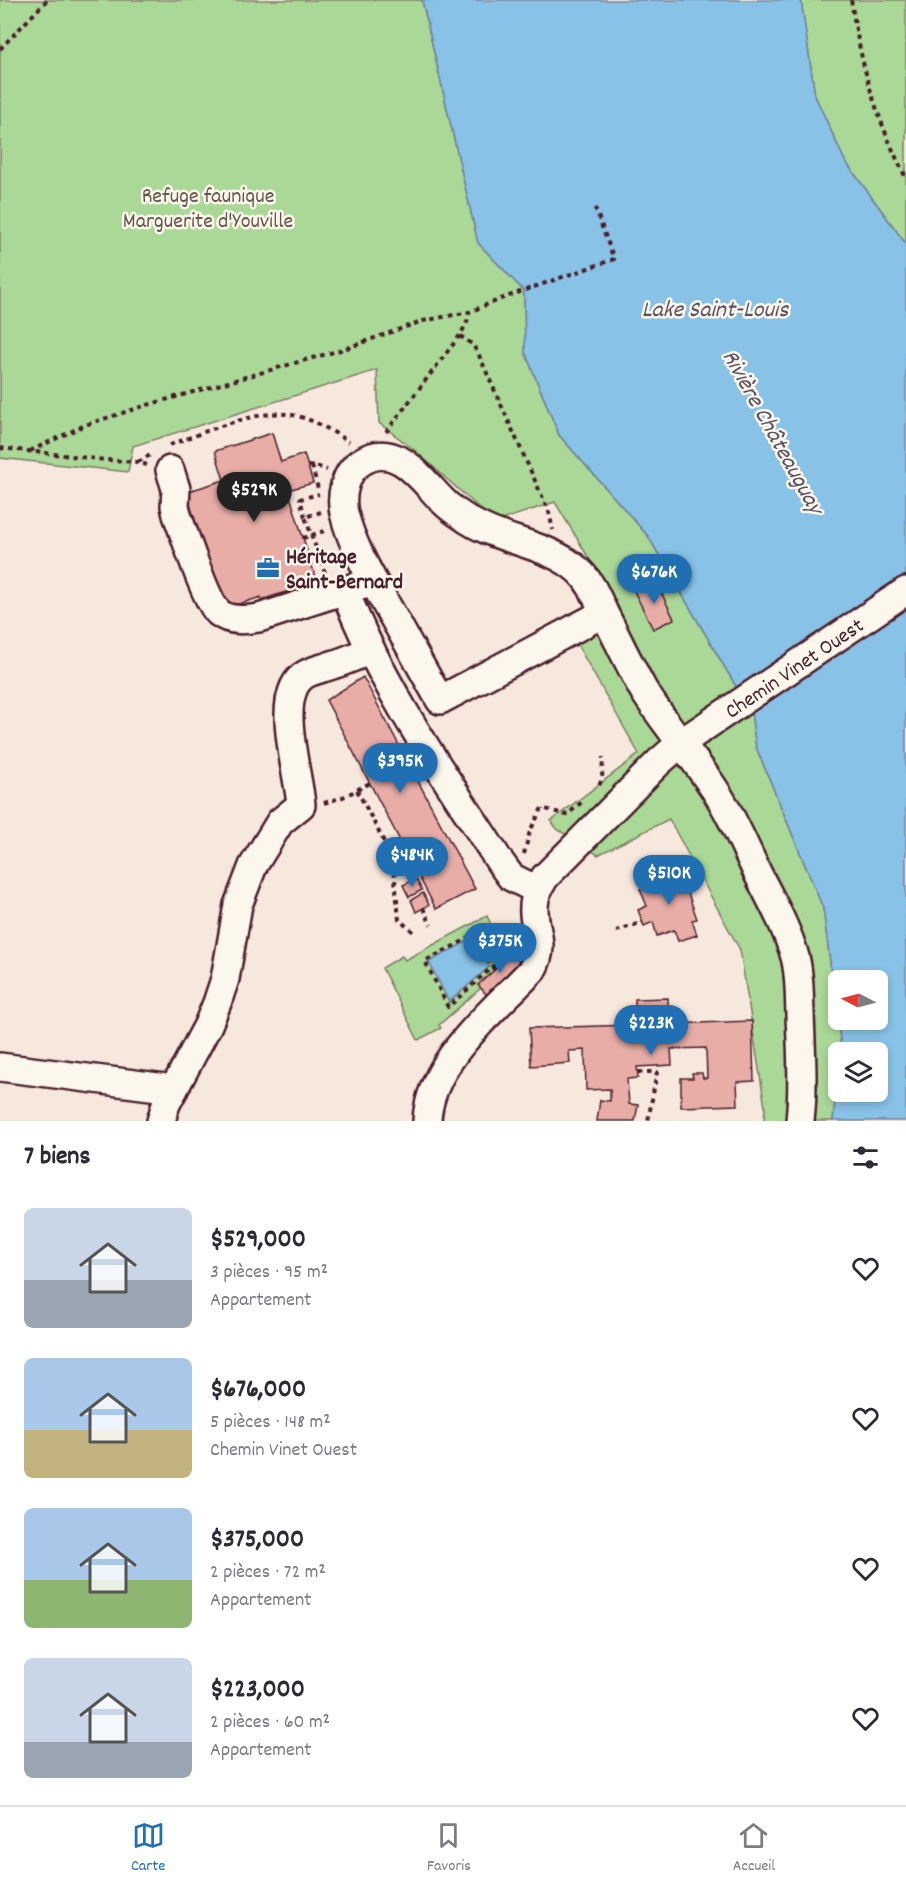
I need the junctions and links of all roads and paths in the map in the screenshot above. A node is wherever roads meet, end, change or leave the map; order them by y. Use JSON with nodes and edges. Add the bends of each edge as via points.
{"nodes":[{"id":1,"x":47,"y":0,"type":"edge"},
{"id":2,"x":851,"y":0,"type":"edge"},
{"id":3,"x":0,"y":49,"type":"edge"},
{"id":4,"x":906,"y":178,"type":"edge"},
{"id":5,"x":596,"y":208,"type":"dead end"},
{"id":6,"x":469,"y":312,"type":"junction"},
{"id":7,"x":460,"y":336,"type":"junction"},
{"id":8,"x":386,"y":432,"type":"dead end"},
{"id":9,"x":354,"y":446,"type":"dead end"},
{"id":10,"x":0,"y":448,"type":"edge"},
{"id":11,"x":30,"y":452,"type":"junction"},
{"id":12,"x":161,"y":458,"type":"junction"},
{"id":13,"x":308,"y":466,"type":"dead end"},
{"id":14,"x":333,"y":473,"type":"dead end"},
{"id":15,"x":319,"y":493,"type":"dead end"},
{"id":16,"x":325,"y":512,"type":"dead end"},
{"id":17,"x":305,"y":517,"type":"junction"},
{"id":18,"x":553,"y":532,"type":"dead end"},
{"id":19,"x":312,"y":535,"type":"junction"},
{"id":20,"x":303,"y":538,"type":"dead end"},
{"id":21,"x":641,"y":566,"type":"dead end"},
{"id":22,"x":373,"y":580,"type":"junction"},
{"id":23,"x":650,"y":583,"type":"dead end"},
{"id":24,"x":336,"y":584,"type":"junction"},
{"id":25,"x":906,"y":591,"type":"edge"},
{"id":26,"x":604,"y":613,"type":"junction"},
{"id":27,"x":371,"y":650,"type":"junction"},
{"id":28,"x":682,"y":742,"type":"junction"},
{"id":29,"x":603,"y":757,"type":"dead end"},
{"id":30,"x":370,"y":783,"type":"dead end"},
{"id":31,"x":598,"y":787,"type":"dead end"},
{"id":32,"x":357,"y":790,"type":"junction"},
{"id":33,"x":590,"y":794,"type":"dead end"},
{"id":34,"x":302,"y":805,"type":"junction"},
{"id":35,"x":524,"y":856,"type":"dead end"},
{"id":36,"x":537,"y":890,"type":"junction"},
{"id":37,"x":423,"y":908,"type":"dead end"},
{"id":38,"x":642,"y":922,"type":"dead end"},
{"id":39,"x":431,"y":925,"type":"dead end"},
{"id":40,"x":616,"y":931,"type":"dead end"},
{"id":41,"x":415,"y":933,"type":"dead end"},
{"id":42,"x":494,"y":969,"type":"joint"},
{"id":43,"x":0,"y":1067,"type":"edge"},
{"id":44,"x":638,"y":1072,"type":"dead end"},
{"id":45,"x":174,"y":1089,"type":"junction"},
{"id":46,"x":161,"y":1121,"type":"edge"},
{"id":47,"x":427,"y":1121,"type":"edge"},
{"id":48,"x":648,"y":1121,"type":"edge"},
{"id":49,"x":800,"y":1121,"type":"edge"}],
"edges":[{"from":1,"to":3,"type":"path"},
{"from":2,"to":4,"type":"path","via":[[871,94]]},
{"from":5,"to":6,"type":"path","via":[[614,259]]},
{"from":6,"to":7,"type":"path"},
{"from":6,"to":11,"type":"path","via":[[423,321],[344,349],[134,409],[85,425]]},
{"from":7,"to":8,"type":"path"},
{"from":7,"to":18,"type":"path","via":[[478,353],[549,512]]},
{"from":9,"to":12,"type":"path","via":[[313,422],[284,413],[253,417],[202,432]]},
{"from":10,"to":11,"type":"path"},
{"from":11,"to":12,"type":"path","via":[[138,462]]},
{"from":12,"to":24,"type":"street","via":[[176,489],[177,515],[206,592],[219,613],[245,620],[259,618]]},
{"from":13,"to":14,"type":"path"},
{"from":15,"to":17,"type":"path","via":[[300,499]]},
{"from":16,"to":17,"type":"path"},
{"from":17,"to":19,"type":"path"},
{"from":19,"to":20,"type":"path"},
{"from":19,"to":24,"type":"path"},
{"from":21,"to":23,"type":"path"},
{"from":22,"to":24,"type":"street"},
{"from":22,"to":26,"type":"street","via":[[440,700]]},
{"from":22,"to":26,"type":"street","via":[[347,523],[343,501],[353,468],[373,457],[386,456],[408,465],[463,517],[498,535],[563,558],[585,576]]},
{"from":24,"to":27,"type":"street"},
{"from":25,"to":28,"type":"street","name":"Chemin Vinet Ouest"},
{"from":26,"to":28,"type":"street","via":[[652,704]]},
{"from":27,"to":34,"type":"street","via":[[304,675],[294,685],[290,730]]},
{"from":27,"to":36,"type":"street","via":[[418,735],[506,872]]},
{"from":28,"to":36,"type":"street","name":"Chemin Vinet Ouest","via":[[545,877]]},
{"from":28,"to":49,"type":"street","via":[[725,805],[795,955],[802,1078]]},
{"from":29,"to":31,"type":"path"},
{"from":30,"to":32,"type":"path"},
{"from":32,"to":34,"type":"path","via":[[344,798]]},
{"from":32,"to":41,"type":"path","via":[[393,859],[399,920]]},
{"from":33,"to":35,"type":"path","via":[[567,815],[542,808],[530,831]]},
{"from":34,"to":45,"type":"street","via":[[280,822],[253,866],[238,905],[217,1003]]},
{"from":36,"to":47,"type":"street","via":[[537,963],[456,1052],[433,1089]]},
{"from":37,"to":39,"type":"path"},
{"from":38,"to":40,"type":"path"},
{"from":42,"to":42,"type":"path","via":[[475,935],[425,962],[448,1007]]},
{"from":43,"to":45,"type":"street"},
{"from":44,"to":48,"type":"path","via":[[657,1072]]},
{"from":45,"to":46,"type":"street"}]}
